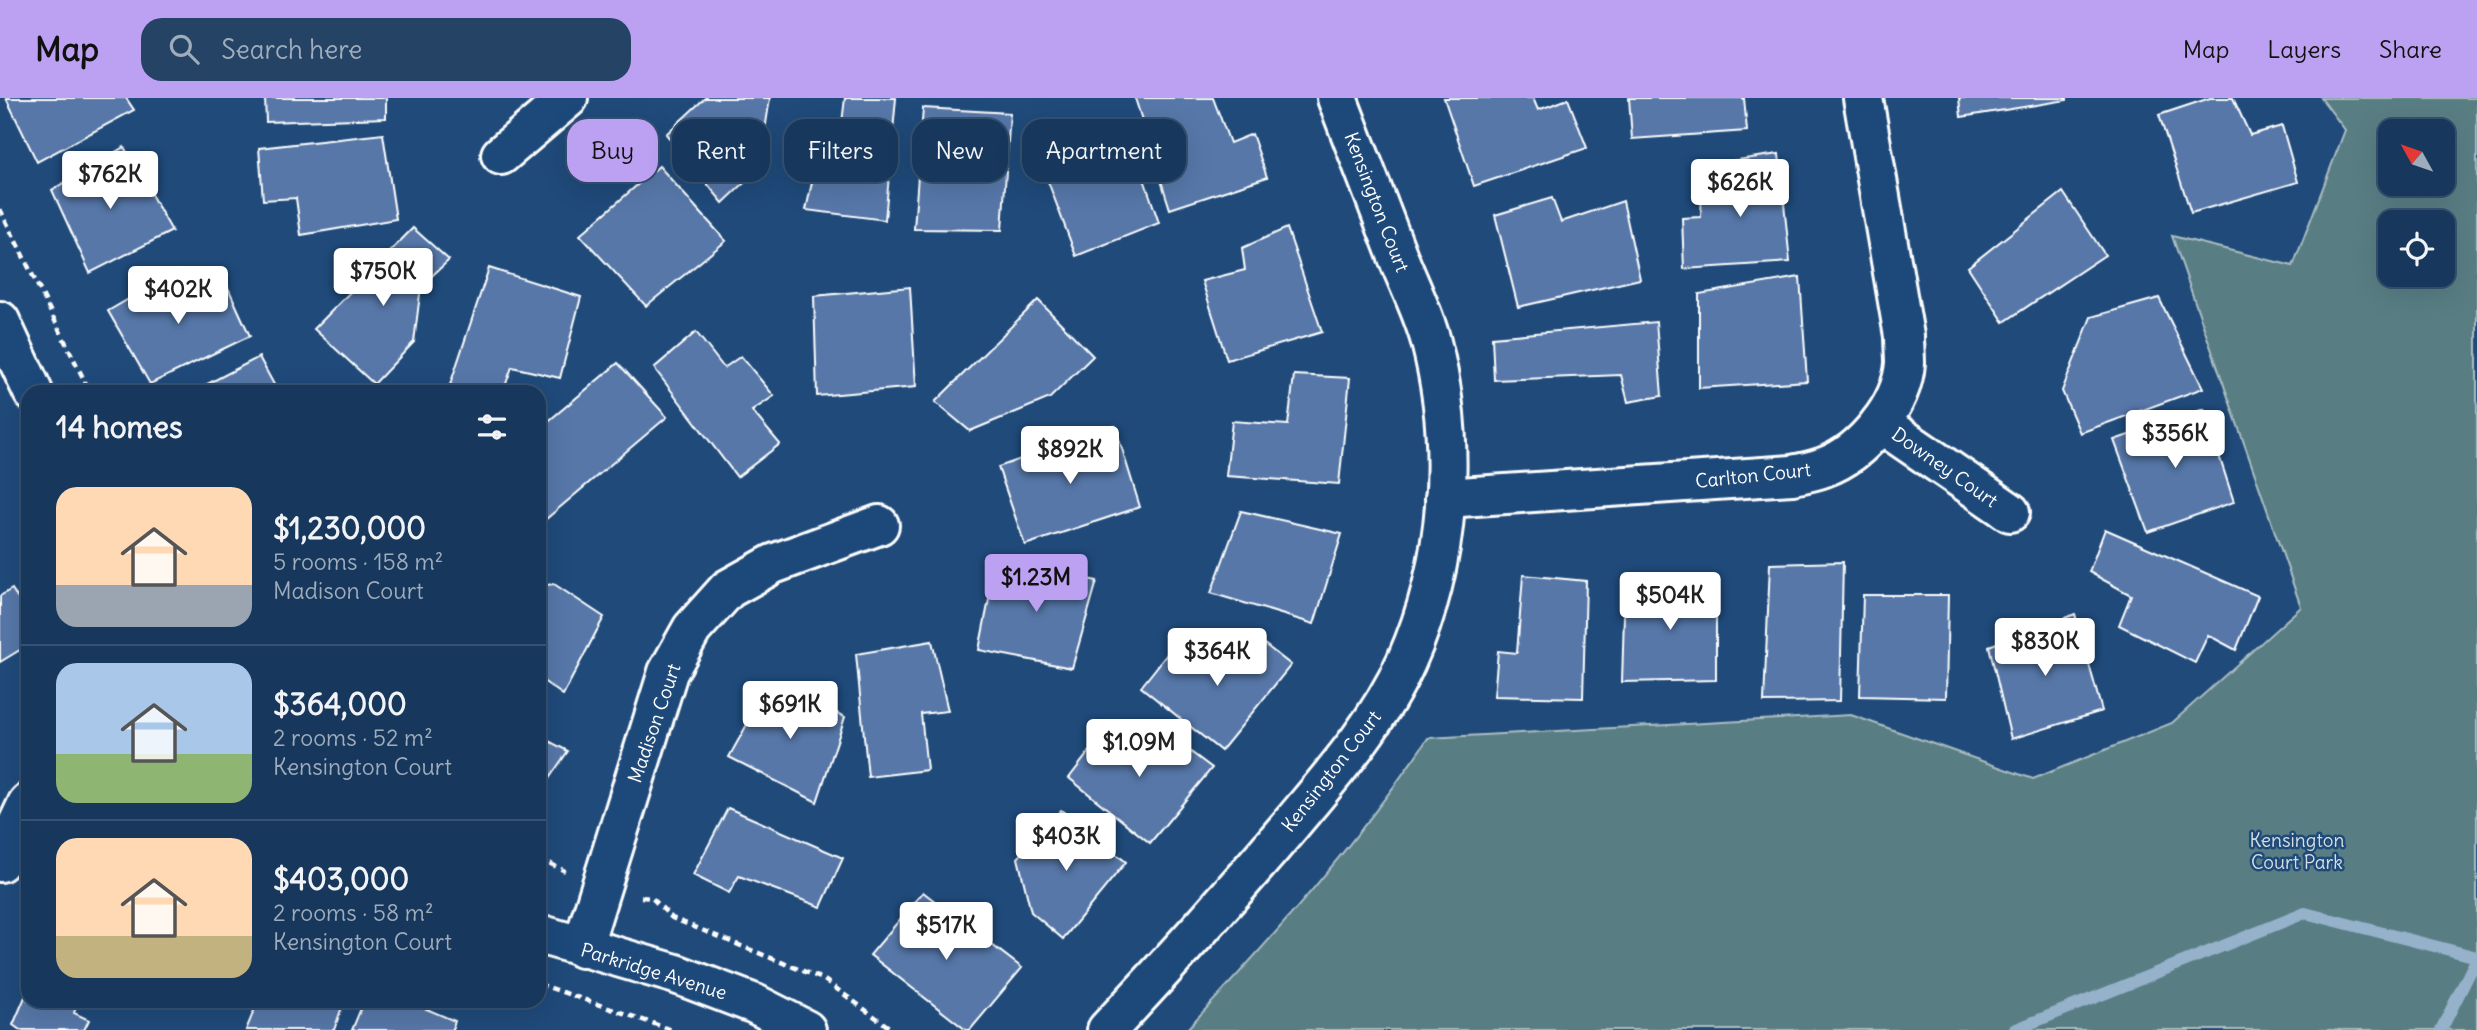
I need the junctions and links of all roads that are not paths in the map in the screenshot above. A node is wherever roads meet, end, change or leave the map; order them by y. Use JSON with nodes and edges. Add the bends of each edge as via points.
{"nodes":[{"id":1,"x":568,"y":98,"type":"edge"},
{"id":2,"x":1336,"y":98,"type":"edge"},
{"id":3,"x":1863,"y":98,"type":"edge"},
{"id":4,"x":501,"y":155,"type":"dead end"},
{"id":5,"x":0,"y":321,"type":"edge"},
{"id":6,"x":30,"y":385,"type":"edge"},
{"id":7,"x":1880,"y":423,"type":"junction"},
{"id":8,"x":1445,"y":498,"type":"junction"},
{"id":9,"x":2010,"y":512,"type":"dead end"},
{"id":10,"x":879,"y":525,"type":"dead end"},
{"id":11,"x":21,"y":818,"type":"edge"},
{"id":12,"x":0,"y":862,"type":"edge"},
{"id":13,"x":546,"y":936,"type":"edge"},
{"id":14,"x":582,"y":948,"type":"junction"},
{"id":15,"x":806,"y":1030,"type":"edge"},
{"id":16,"x":1107,"y":1030,"type":"edge"}],
"edges":[{"from":1,"to":4,"type":"street"},
{"from":2,"to":8,"type":"street","name":"Kensington Court","via":[[1430,340],[1446,439]]},
{"from":3,"to":7,"type":"street","name":"Carlton Court","via":[[1904,336],[1905,365],[1896,395]]},
{"from":5,"to":6,"type":"street"},
{"from":7,"to":8,"type":"street","name":"Carlton Court","via":[[1856,449],[1826,467],[1792,475]]},
{"from":7,"to":9,"type":"street","name":"Downey Court"},
{"from":8,"to":16,"type":"street","name":"Kensington Court","via":[[1439,554],[1426,609],[1406,662],[1376,716],[1209,922]]},
{"from":10,"to":14,"type":"street","name":"Madison Court","via":[[773,564],[728,589],[691,629],[668,672]]},
{"from":11,"to":12,"type":"street"},
{"from":13,"to":14,"type":"street","name":"Parkridge Avenue"},
{"from":14,"to":15,"type":"street","name":"Parkridge Avenue","via":[[676,974],[755,1004]]}]}
